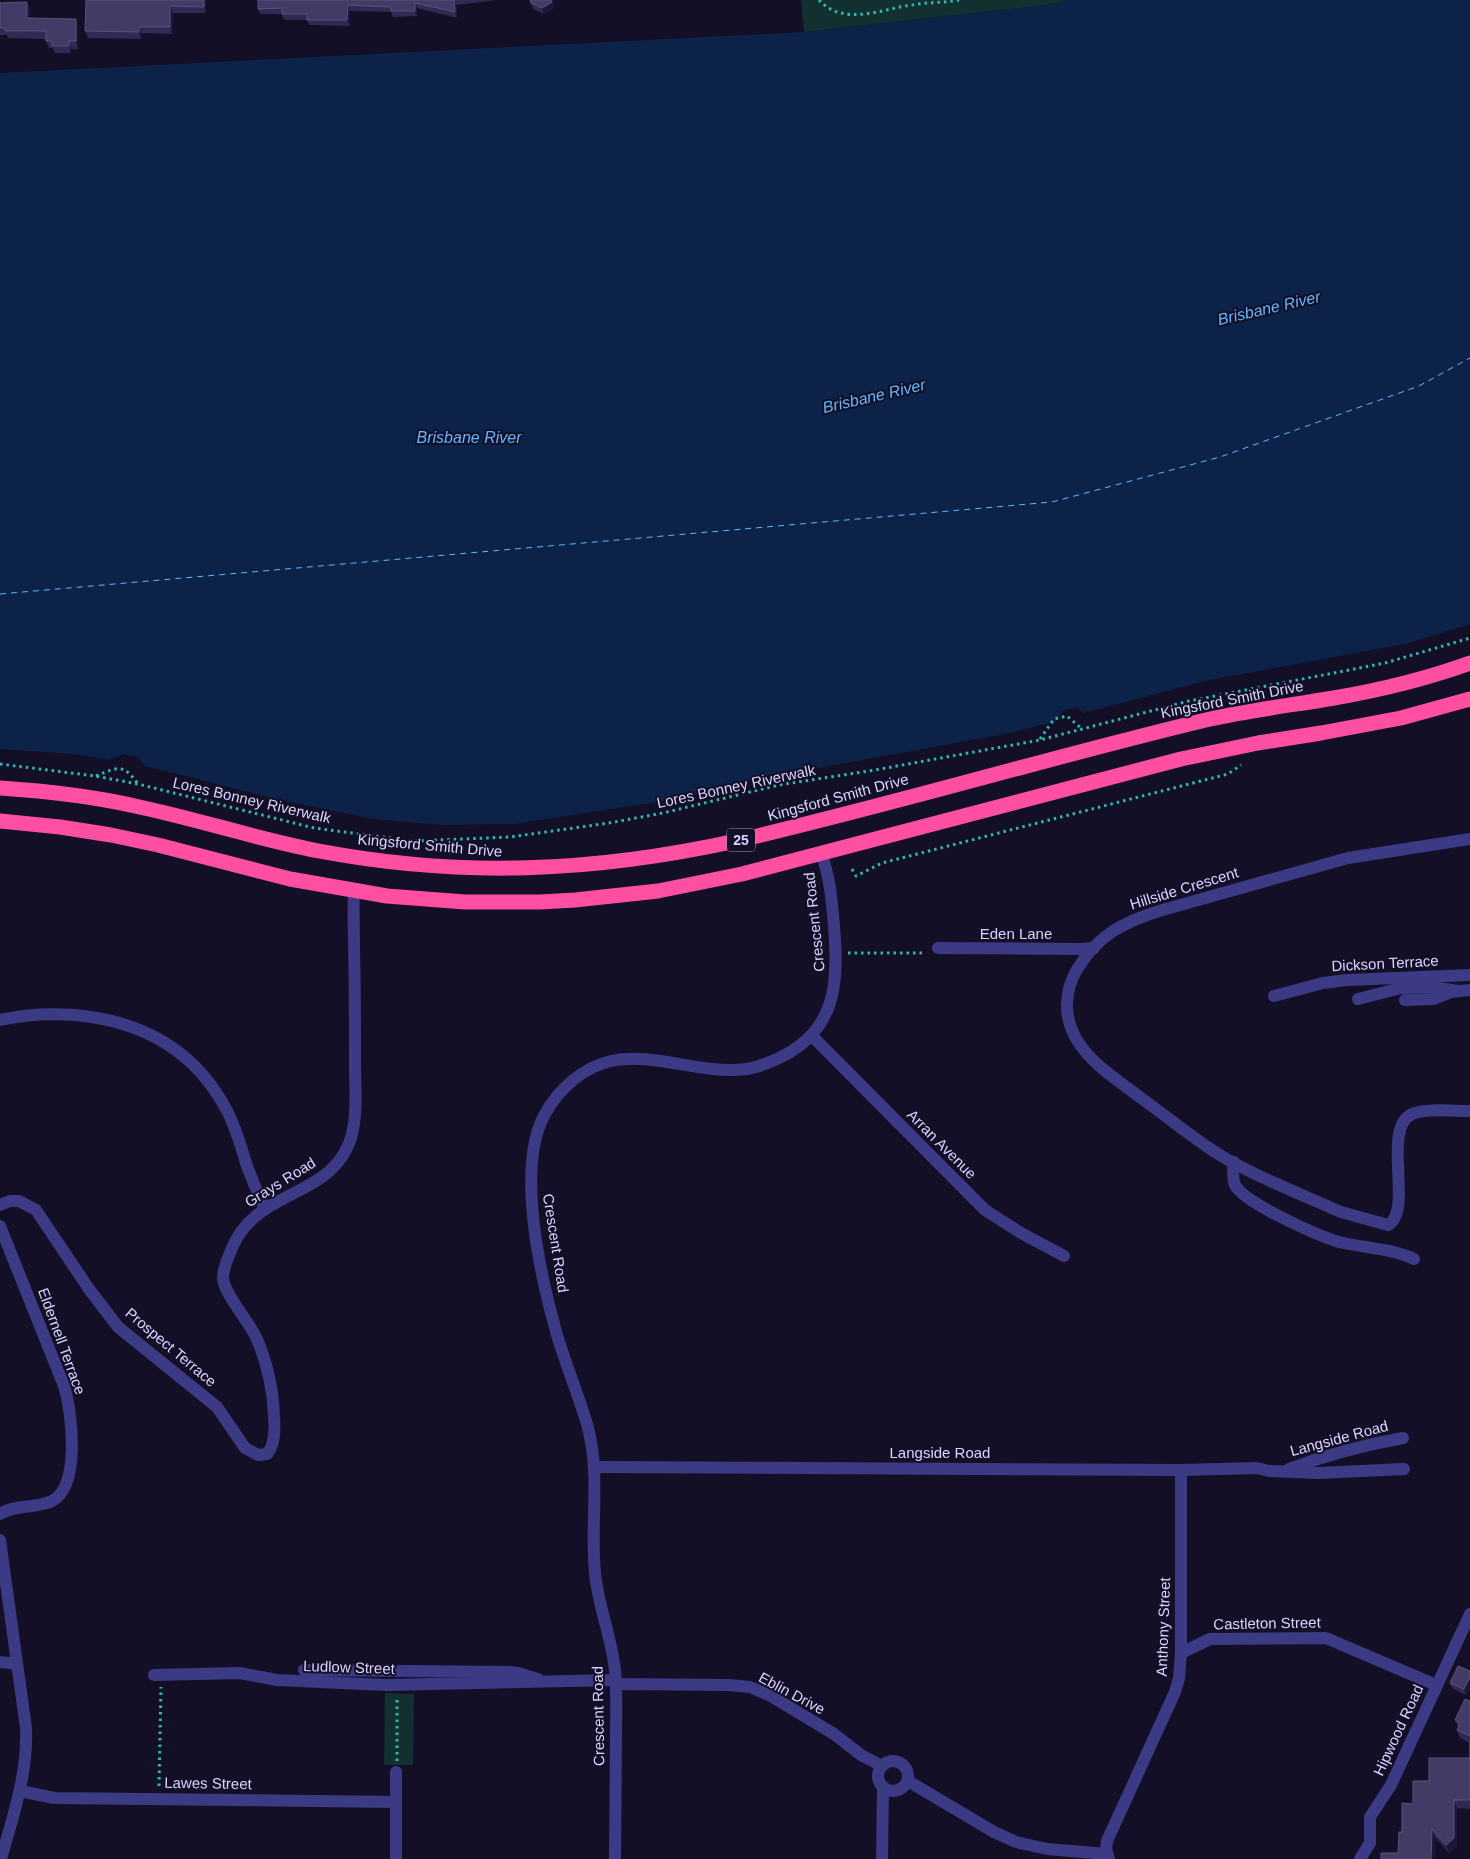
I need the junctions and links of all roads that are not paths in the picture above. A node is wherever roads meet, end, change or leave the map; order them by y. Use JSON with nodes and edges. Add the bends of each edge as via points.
{"nodes":[{"id":1,"x":1470,"y":663,"type":"edge"},
{"id":2,"x":1470,"y":699,"type":"edge"},
{"id":3,"x":0,"y":788,"type":"edge"},
{"id":4,"x":0,"y":821,"type":"edge"},
{"id":5,"x":1470,"y":839,"type":"edge"},
{"id":6,"x":822,"y":853,"type":"junction"},
{"id":7,"x":354,"y":890,"type":"junction"},
{"id":8,"x":1094,"y":948,"type":"junction"},
{"id":9,"x":934,"y":951,"type":"road end"},
{"id":10,"x":1470,"y":976,"type":"edge"},
{"id":11,"x":1464,"y":991,"type":"edge"},
{"id":12,"x":1274,"y":996,"type":"dead end"},
{"id":13,"x":1358,"y":999,"type":"dead end"},
{"id":14,"x":1406,"y":1000,"type":"dead end"},
{"id":15,"x":0,"y":1020,"type":"edge"},
{"id":16,"x":812,"y":1036,"type":"junction"},
{"id":17,"x":1470,"y":1111,"type":"edge"},
{"id":18,"x":1234,"y":1162,"type":"junction"},
{"id":19,"x":1,"y":1204,"type":"edge"},
{"id":20,"x":265,"y":1208,"type":"junction"},
{"id":21,"x":0,"y":1226,"type":"edge"},
{"id":22,"x":1064,"y":1256,"type":"dead end"},
{"id":23,"x":1414,"y":1259,"type":"dead end"},
{"id":24,"x":1403,"y":1438,"type":"dead end"},
{"id":25,"x":262,"y":1455,"type":"joint"},
{"id":26,"x":595,"y":1467,"type":"junction"},
{"id":27,"x":1404,"y":1469,"type":"dead end"},
{"id":28,"x":1180,"y":1470,"type":"junction"},
{"id":29,"x":1284,"y":1471,"type":"junction"},
{"id":30,"x":0,"y":1514,"type":"edge"},
{"id":31,"x":0,"y":1540,"type":"edge"},
{"id":32,"x":1470,"y":1614,"type":"edge"},
{"id":33,"x":1181,"y":1653,"type":"junction"},
{"id":34,"x":0,"y":1662,"type":"edge"},
{"id":35,"x":17,"y":1664,"type":"junction"},
{"id":36,"x":304,"y":1670,"type":"dead end"},
{"id":37,"x":154,"y":1675,"type":"dead end"},
{"id":38,"x":545,"y":1682,"type":"junction"},
{"id":39,"x":616,"y":1682,"type":"junction"},
{"id":40,"x":1436,"y":1685,"type":"junction"},
{"id":41,"x":882,"y":1766,"type":"junction"},
{"id":42,"x":397,"y":1769,"type":"road end"},
{"id":43,"x":908,"y":1781,"type":"junction"},
{"id":44,"x":883,"y":1787,"type":"junction"},
{"id":45,"x":20,"y":1791,"type":"junction"},
{"id":46,"x":396,"y":1802,"type":"junction"},
{"id":47,"x":1108,"y":1856,"type":"edge"},
{"id":48,"x":1,"y":1859,"type":"edge"},
{"id":49,"x":396,"y":1859,"type":"edge"},
{"id":50,"x":615,"y":1859,"type":"edge"},
{"id":51,"x":882,"y":1859,"type":"edge"},
{"id":52,"x":1360,"y":1859,"type":"edge"}],
"edges":[{"from":1,"to":3,"type":"highway","name":"Kingsford Smith Drive","number":"25","via":[[1378,689],[1214,718],[736,841],[687,852],[560,868],[455,867],[380,860],[272,841],[134,806]]},
{"from":2,"to":6,"type":"highway","number":"25","via":[[1393,720],[1181,759]]},
{"from":4,"to":7,"type":"highway","number":"25","via":[[110,835],[290,879]]},
{"from":5,"to":8,"type":"street","name":"Hillside Crescent","via":[[1348,858],[1159,911],[1122,924]]},
{"from":6,"to":7,"type":"highway","number":"25","via":[[700,884],[575,900],[465,902]]},
{"from":6,"to":16,"type":"street","name":"Crescent Road","via":[[830,885],[836,973],[828,1006]]},
{"from":7,"to":20,"type":"street","name":"Grays Road","via":[[354,1101],[351,1136],[334,1167]]},
{"from":8,"to":9,"type":"street","name":"Eden Lane"},
{"from":8,"to":18,"type":"street","name":"Hillside Crescent","via":[[1076,972],[1068,992],[1068,1017],[1078,1042],[1095,1062],[1125,1086]]},
{"from":10,"to":12,"type":"street","name":"Dickson Terrace","via":[[1346,980]]},
{"from":11,"to":13,"type":"street","name":"Dickson Terrace","via":[[1401,988]]},
{"from":11,"to":14,"type":"street","name":"Dickson Terrace","via":[[1434,999]]},
{"from":15,"to":20,"type":"street","via":[[27,1014],[107,1019],[148,1032],[175,1048],[205,1077],[226,1108]]},
{"from":16,"to":22,"type":"street","name":"Arran Avenue","via":[[985,1210]]},
{"from":16,"to":26,"type":"street","name":"Crescent Road","via":[[793,1051],[754,1068],[733,1071],[640,1059],[614,1060],[596,1065],[581,1074],[545,1113],[532,1155],[530,1177],[534,1222],[544,1283],[590,1433]]},
{"from":17,"to":18,"type":"street","name":"Hillside Crescent","via":[[1416,1113],[1402,1124],[1399,1133],[1398,1205],[1390,1224],[1341,1212]]},
{"from":18,"to":23,"type":"street","via":[[1235,1186],[1257,1204],[1332,1240],[1396,1252]]},
{"from":19,"to":25,"type":"street","name":"Prospect Terrace","via":[[19,1201],[36,1210],[118,1327],[209,1401],[245,1448]]},
{"from":20,"to":25,"type":"street","name":"Grays Road","via":[[239,1234],[226,1263],[223,1280],[255,1336],[270,1374],[275,1423],[270,1449]]},
{"from":21,"to":30,"type":"street","name":"Eldernell Terrace","via":[[64,1386],[71,1444],[68,1477],[59,1496],[46,1503]]},
{"from":24,"to":29,"type":"street","name":"Langside Road","via":[[1333,1454]]},
{"from":26,"to":28,"type":"street","name":"Langside Road"},
{"from":26,"to":39,"type":"street","name":"Crescent Road","via":[[595,1570]]},
{"from":27,"to":29,"type":"street","name":"Langside Road","via":[[1318,1473]]},
{"from":28,"to":29,"type":"street","name":"Langside Road","via":[[1257,1468]]},
{"from":28,"to":33,"type":"street","name":"Anthony Street"},
{"from":31,"to":35,"type":"street"},
{"from":32,"to":40,"type":"street","name":"Hipwood Road"},
{"from":33,"to":40,"type":"street","name":"Castleton Street","via":[[1210,1639],[1326,1638]]},
{"from":33,"to":47,"type":"street","name":"Anthony Street","via":[[1175,1692],[1107,1840]]},
{"from":34,"to":35,"type":"street"},
{"from":35,"to":45,"type":"street","via":[[27,1750]]},
{"from":36,"to":38,"type":"street","name":"Ludlow Street","via":[[508,1672]]},
{"from":37,"to":38,"type":"street","name":"Ludlow Street","via":[[240,1673],[277,1680],[386,1685]]},
{"from":38,"to":39,"type":"street","name":"Ludlow Street"},
{"from":39,"to":41,"type":"street","name":"Eblin Drive","via":[[750,1687],[771,1696]]},
{"from":39,"to":50,"type":"street","name":"Crescent Road"},
{"from":40,"to":52,"type":"street","name":"Hipwood Road","via":[[1391,1785],[1370,1817],[1370,1841]]},
{"from":41,"to":43,"type":"street","via":[[890,1761],[899,1762],[908,1772]]},
{"from":41,"to":44,"type":"street","via":[[878,1779]]},
{"from":42,"to":46,"type":"street"},
{"from":43,"to":44,"type":"street","via":[[898,1791]]},
{"from":43,"to":47,"type":"street","via":[[1016,1842]]},
{"from":44,"to":51,"type":"street"},
{"from":45,"to":46,"type":"street","name":"Lawes Street","via":[[54,1798]]},
{"from":45,"to":48,"type":"street"},
{"from":46,"to":49,"type":"street"}]}
